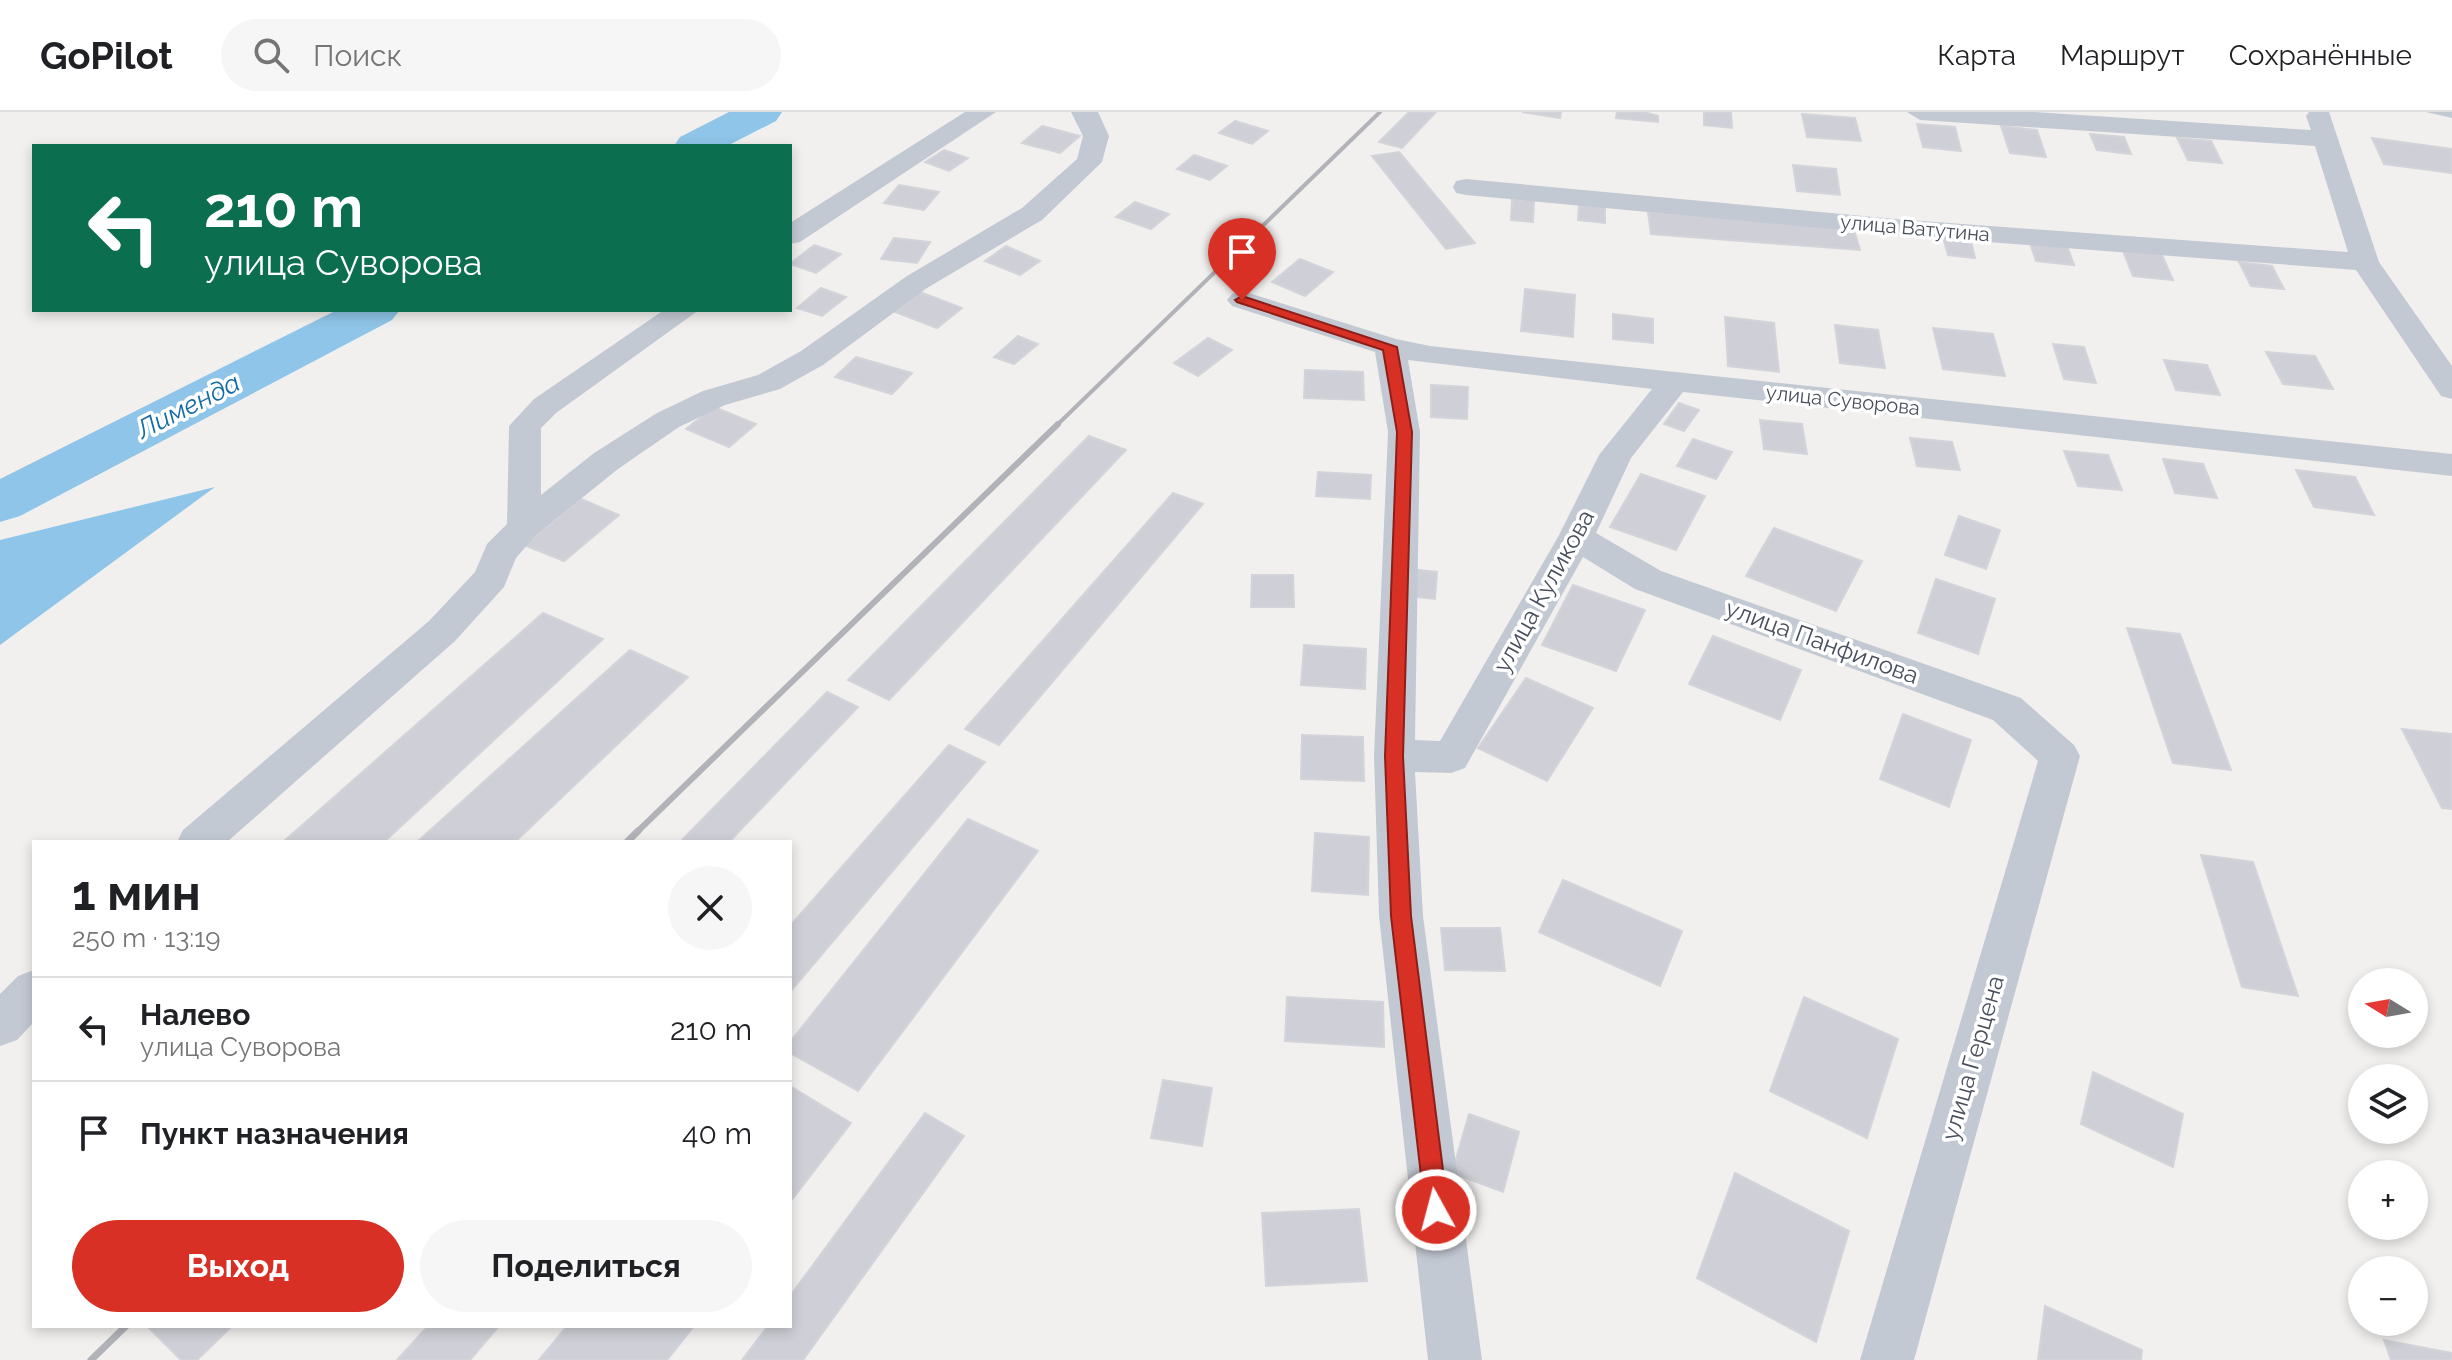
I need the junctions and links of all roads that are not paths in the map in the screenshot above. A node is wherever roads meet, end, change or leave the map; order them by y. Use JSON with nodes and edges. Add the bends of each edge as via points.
{"nodes":[{"id":1,"x":983,"y":112,"type":"edge"},
{"id":2,"x":1084,"y":112,"type":"edge"},
{"id":3,"x":1920,"y":112,"type":"edge"},
{"id":4,"x":2432,"y":112,"type":"edge"},
{"id":5,"x":2452,"y":114,"type":"edge"},
{"id":6,"x":2322,"y":126,"type":"edge"},
{"id":7,"x":1466,"y":187,"type":"dead end"},
{"id":8,"x":792,"y":235,"type":"edge"},
{"id":9,"x":2365,"y":262,"type":"junction"},
{"id":10,"x":1242,"y":300,"type":"dead end"},
{"id":11,"x":681,"y":312,"type":"edge"},
{"id":12,"x":1390,"y":347,"type":"junction"},
{"id":13,"x":1674,"y":382,"type":"junction"},
{"id":14,"x":2452,"y":389,"type":"edge"},
{"id":15,"x":2452,"y":465,"type":"edge"},
{"id":16,"x":524,"y":527,"type":"junction"},
{"id":17,"x":1576,"y":537,"type":"junction"},
{"id":18,"x":1394,"y":756,"type":"junction"},
{"id":19,"x":2060,"y":756,"type":"joint"},
{"id":20,"x":200,"y":840,"type":"edge"},
{"id":21,"x":32,"y":993,"type":"edge"},
{"id":22,"x":0,"y":1025,"type":"edge"},
{"id":23,"x":1455,"y":1360,"type":"edge"},
{"id":24,"x":1887,"y":1360,"type":"edge"}],
"edges":[{"from":1,"to":8,"type":"street"},
{"from":2,"to":16,"type":"street","via":[[1096,136],[1089,162],[1032,214],[917,282],[812,358],[769,382],[714,398],[668,420],[606,461]]},
{"from":3,"to":6,"type":"street"},
{"from":4,"to":5,"type":"lane"},
{"from":6,"to":9,"type":"street"},
{"from":7,"to":9,"type":"street","name":"улица Ватутина"},
{"from":9,"to":14,"type":"street"},
{"from":10,"to":12,"type":"street","name":"улица Суворова"},
{"from":11,"to":16,"type":"street","via":[[545,406],[525,426]]},
{"from":12,"to":13,"type":"street","name":"улица Суворова"},
{"from":12,"to":18,"type":"street","via":[[1404,432]]},
{"from":13,"to":15,"type":"street","name":"улица Суворова"},
{"from":13,"to":17,"type":"street","name":"улица Куликова","via":[[1616,455]]},
{"from":16,"to":20,"type":"street","via":[[500,553],[491,578],[442,631]]},
{"from":17,"to":18,"type":"street","name":"улица Куликова","via":[[1451,757]]},
{"from":17,"to":19,"type":"street","name":"улица Панфилова","via":[[1648,580],[2007,709]]},
{"from":18,"to":23,"type":"street","via":[[1402,930]]},
{"from":19,"to":24,"type":"street","name":"улица Герцена"},
{"from":21,"to":22,"type":"street"}]}
